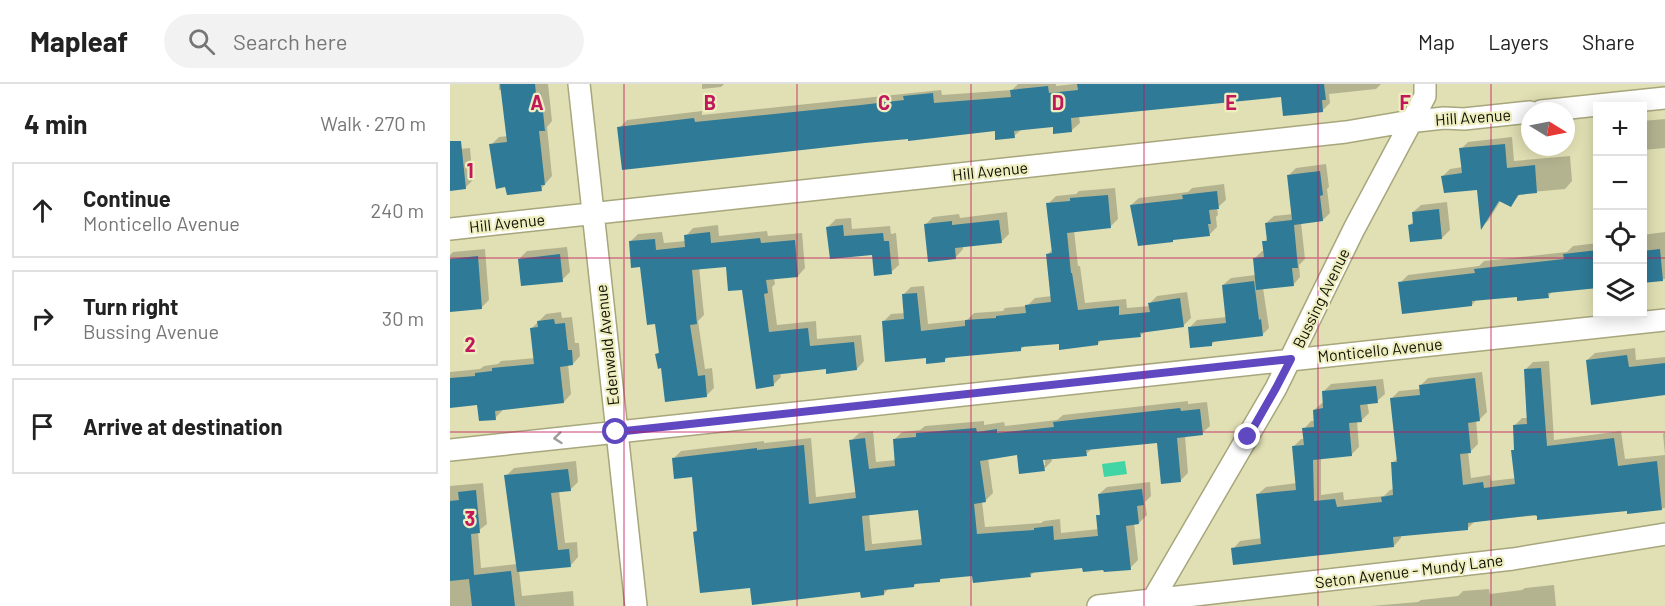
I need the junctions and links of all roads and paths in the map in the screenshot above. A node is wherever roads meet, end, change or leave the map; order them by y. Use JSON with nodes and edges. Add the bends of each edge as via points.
{"nodes":[{"id":1,"x":579,"y":84,"type":"edge"},
{"id":2,"x":1425,"y":84,"type":"edge"},
{"id":3,"x":1665,"y":98,"type":"edge"},
{"id":4,"x":1575,"y":107,"type":"edge"},
{"id":5,"x":1521,"y":113,"type":"edge"},
{"id":6,"x":1411,"y":122,"type":"junction"},
{"id":7,"x":593,"y":214,"type":"junction"},
{"id":8,"x":450,"y":229,"type":"edge"},
{"id":9,"x":1665,"y":320,"type":"edge"},
{"id":10,"x":1291,"y":359,"type":"junction"},
{"id":11,"x":616,"y":432,"type":"junction"},
{"id":12,"x":450,"y":450,"type":"edge"},
{"id":13,"x":1665,"y":534,"type":"edge"},
{"id":14,"x":1150,"y":603,"type":"edge"},
{"id":15,"x":636,"y":606,"type":"edge"},
{"id":16,"x":1098,"y":606,"type":"edge"}],
"edges":[{"from":1,"to":7,"type":"street","name":"Edenwald Avenue"},
{"from":2,"to":6,"type":"street","name":"Bussing Avenue","via":[[1425,96]]},
{"from":3,"to":4,"type":"street"},
{"from":5,"to":6,"type":"street","name":"Hill Avenue"},
{"from":6,"to":7,"type":"street","name":"Hill Avenue"},
{"from":6,"to":10,"type":"street","name":"Bussing Avenue"},
{"from":7,"to":8,"type":"street","name":"Hill Avenue"},
{"from":7,"to":11,"type":"street","name":"Edenwald Avenue"},
{"from":9,"to":10,"type":"street","name":"Monticello Avenue"},
{"from":10,"to":11,"type":"street","name":"Monticello Avenue"},
{"from":10,"to":14,"type":"street","name":"Bussing Avenue"},
{"from":11,"to":12,"type":"street","name":"Monticello Avenue","one_way":true},
{"from":11,"to":15,"type":"street","name":"Edenwald Avenue"},
{"from":13,"to":14,"type":"street","name":"Seton Avenue - Mundy Lane","via":[[1513,559]]},
{"from":14,"to":16,"type":"street","name":"Seton Avenue - Mundy Lane"}]}
